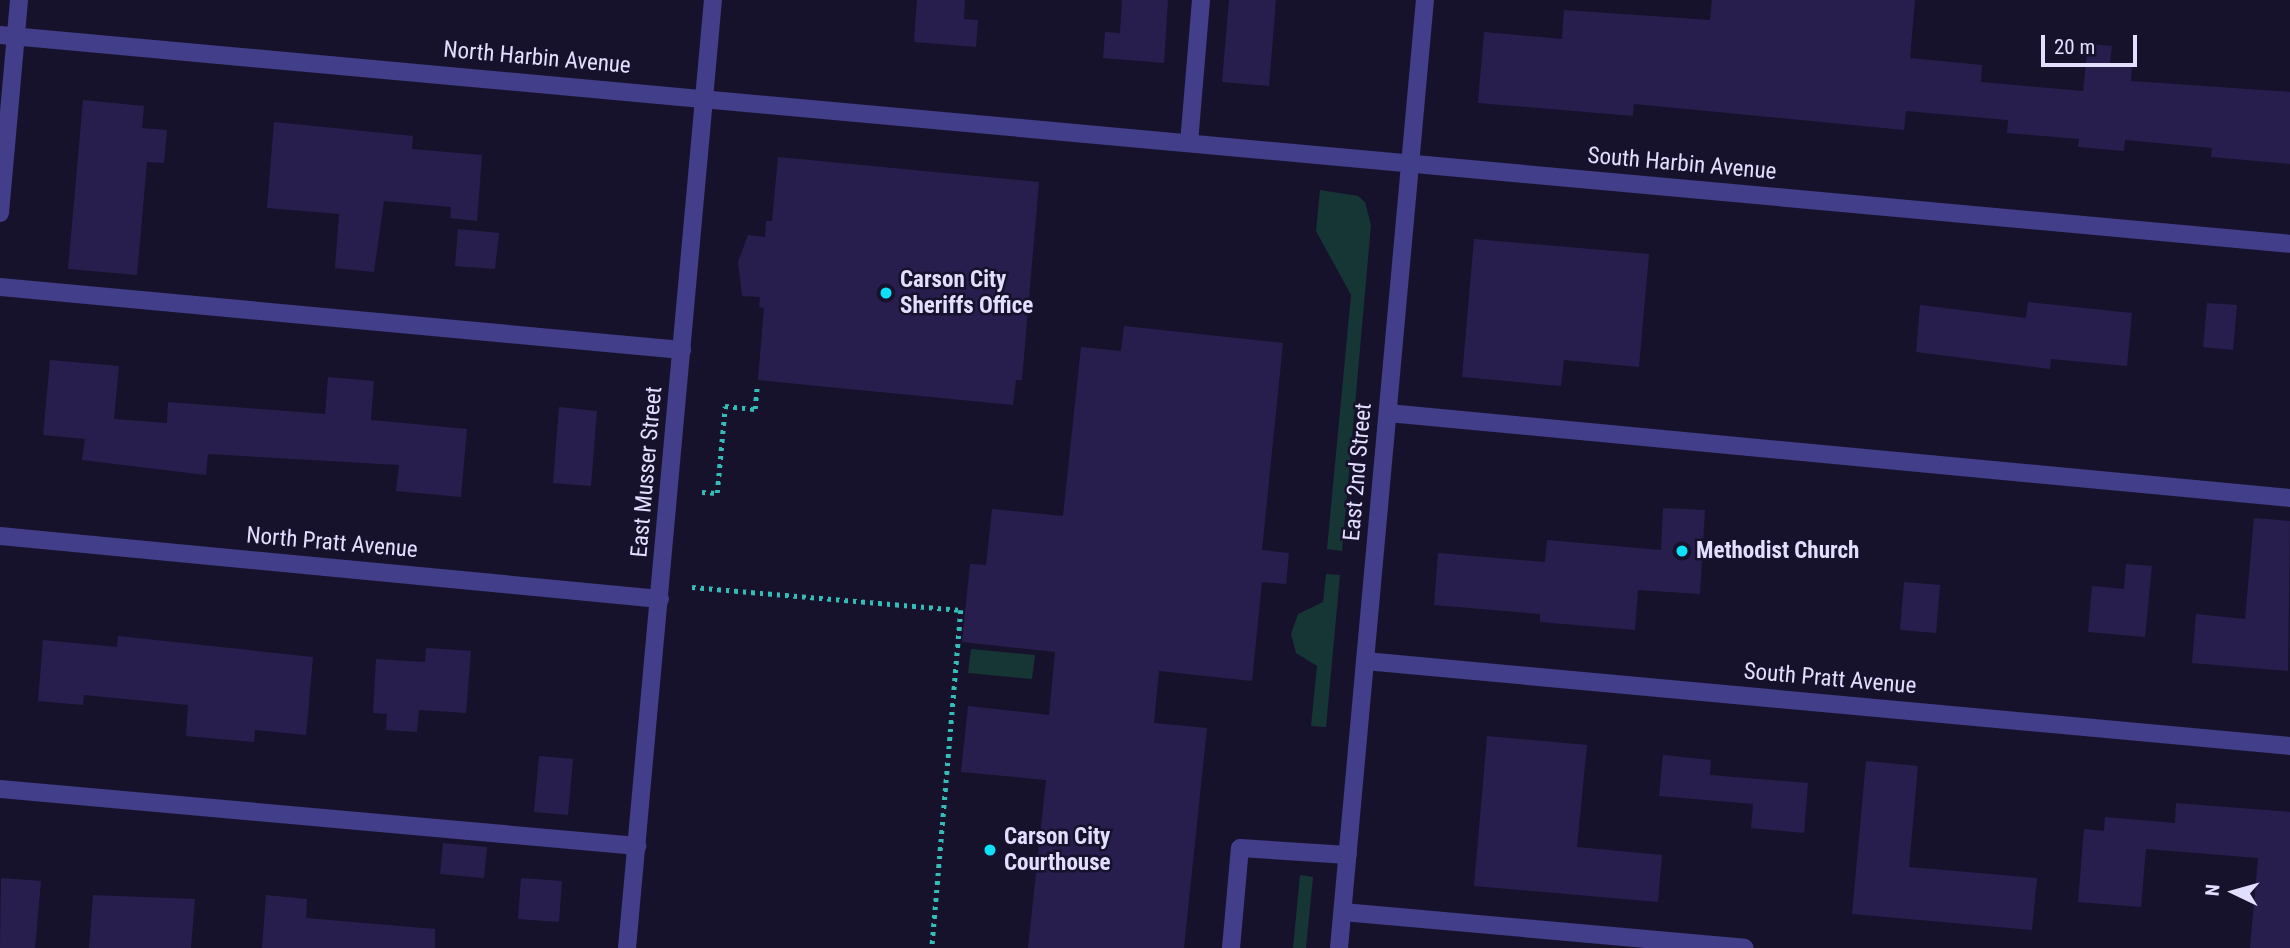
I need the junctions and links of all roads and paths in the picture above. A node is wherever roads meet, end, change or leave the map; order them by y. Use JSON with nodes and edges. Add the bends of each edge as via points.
{"nodes":[{"id":1,"x":19,"y":0,"type":"edge"},
{"id":2,"x":713,"y":0,"type":"edge"},
{"id":3,"x":1201,"y":0,"type":"edge"},
{"id":4,"x":1425,"y":0,"type":"edge"},
{"id":5,"x":8,"y":36,"type":"edge"},
{"id":6,"x":704,"y":97,"type":"junction"},
{"id":7,"x":1069,"y":132,"type":"joint"},
{"id":8,"x":1189,"y":143,"type":"junction"},
{"id":9,"x":1411,"y":164,"type":"junction"},
{"id":10,"x":0,"y":214,"type":"edge"},
{"id":11,"x":2290,"y":244,"type":"edge"},
{"id":12,"x":0,"y":287,"type":"edge"},
{"id":13,"x":682,"y":350,"type":"junction"},
{"id":14,"x":757,"y":386,"type":"dead end"},
{"id":15,"x":1388,"y":413,"type":"junction"},
{"id":16,"x":702,"y":492,"type":"dead end"},
{"id":17,"x":2290,"y":498,"type":"edge"},
{"id":18,"x":0,"y":536,"type":"edge"},
{"id":19,"x":692,"y":587,"type":"dead end"},
{"id":20,"x":660,"y":599,"type":"junction"},
{"id":21,"x":1365,"y":661,"type":"junction"},
{"id":22,"x":2290,"y":746,"type":"edge"},
{"id":23,"x":0,"y":789,"type":"edge"},
{"id":24,"x":637,"y":846,"type":"junction"},
{"id":25,"x":1348,"y":856,"type":"junction"},
{"id":26,"x":1343,"y":912,"type":"junction"},
{"id":27,"x":627,"y":948,"type":"edge"},
{"id":28,"x":932,"y":948,"type":"edge"},
{"id":29,"x":1231,"y":948,"type":"edge"},
{"id":30,"x":1339,"y":948,"type":"edge"},
{"id":31,"x":1744,"y":948,"type":"edge"}],
"edges":[{"from":1,"to":5,"type":"street"},
{"from":2,"to":6,"type":"street","name":"East Musser Street"},
{"from":3,"to":8,"type":"street"},
{"from":4,"to":9,"type":"street","name":"East 2nd Street"},
{"from":5,"to":6,"type":"street","name":"North Harbin Avenue"},
{"from":5,"to":10,"type":"street"},
{"from":6,"to":7,"type":"street","name":"North Harbin Avenue"},
{"from":6,"to":13,"type":"street","name":"East Musser Street"},
{"from":7,"to":8,"type":"street","name":"South Harbin Avenue"},
{"from":8,"to":9,"type":"street","name":"South Harbin Avenue"},
{"from":9,"to":11,"type":"street","name":"South Harbin Avenue"},
{"from":9,"to":15,"type":"street","name":"East 2nd Street"},
{"from":12,"to":13,"type":"street"},
{"from":13,"to":20,"type":"street","name":"East Musser Street"},
{"from":14,"to":16,"type":"path","via":[[755,409],[725,406],[717,493]]},
{"from":15,"to":17,"type":"street"},
{"from":15,"to":21,"type":"street","name":"East 2nd Street"},
{"from":18,"to":20,"type":"street","name":"North Pratt Avenue"},
{"from":19,"to":28,"type":"path","via":[[961,610]]},
{"from":20,"to":24,"type":"street","name":"East Musser Street"},
{"from":21,"to":22,"type":"street","name":"South Pratt Avenue"},
{"from":21,"to":25,"type":"street","name":"East 2nd Street"},
{"from":23,"to":24,"type":"street"},
{"from":24,"to":27,"type":"street","name":"East Musser Street"},
{"from":25,"to":26,"type":"street","name":"East 2nd Street"},
{"from":25,"to":29,"type":"street","via":[[1240,848]]},
{"from":26,"to":30,"type":"street","name":"East 2nd Street"},
{"from":26,"to":31,"type":"street"}]}
